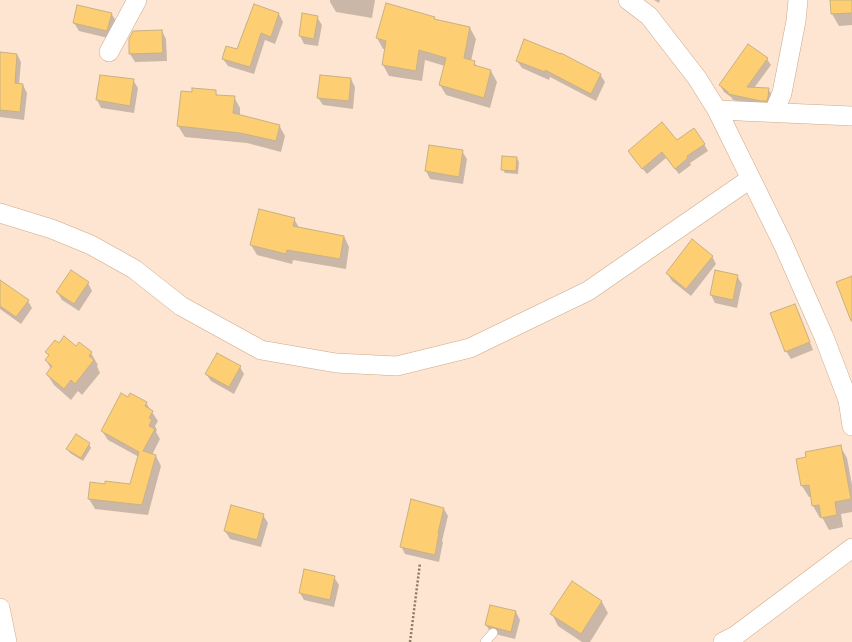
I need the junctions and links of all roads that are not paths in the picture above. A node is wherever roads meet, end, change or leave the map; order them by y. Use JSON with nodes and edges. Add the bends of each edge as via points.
{"nodes":[{"id":1,"x":137,"y":0,"type":"edge"},
{"id":2,"x":628,"y":0,"type":"edge"},
{"id":3,"x":798,"y":0,"type":"edge"},
{"id":4,"x":109,"y":52,"type":"dead end"},
{"id":5,"x":716,"y":110,"type":"junction"},
{"id":6,"x":774,"y":112,"type":"junction"},
{"id":7,"x":852,"y":116,"type":"edge"},
{"id":8,"x":750,"y":179,"type":"junction"},
{"id":9,"x":0,"y":213,"type":"edge"},
{"id":10,"x":852,"y":426,"type":"edge"},
{"id":11,"x":852,"y":548,"type":"edge"},
{"id":12,"x":0,"y":608,"type":"edge"},
{"id":13,"x":493,"y":633,"type":"dead end"},
{"id":14,"x":7,"y":642,"type":"edge"},
{"id":15,"x":485,"y":642,"type":"edge"},
{"id":16,"x":723,"y":642,"type":"edge"}],
"edges":[{"from":1,"to":4,"type":"street"},
{"from":2,"to":5,"type":"street","via":[[649,16],[697,78]]},
{"from":3,"to":6,"type":"street","via":[[782,93]]},
{"from":5,"to":6,"type":"street"},
{"from":5,"to":8,"type":"street"},
{"from":6,"to":7,"type":"street"},
{"from":8,"to":9,"type":"street","via":[[588,291],[470,348],[397,366],[336,363],[261,350],[181,306],[134,269],[90,245],[52,229]]},
{"from":8,"to":10,"type":"street","via":[[783,244],[824,337],[848,400]]},
{"from":11,"to":16,"type":"street","via":[[736,636]]},
{"from":12,"to":14,"type":"street"},
{"from":13,"to":15,"type":"lane"}]}
